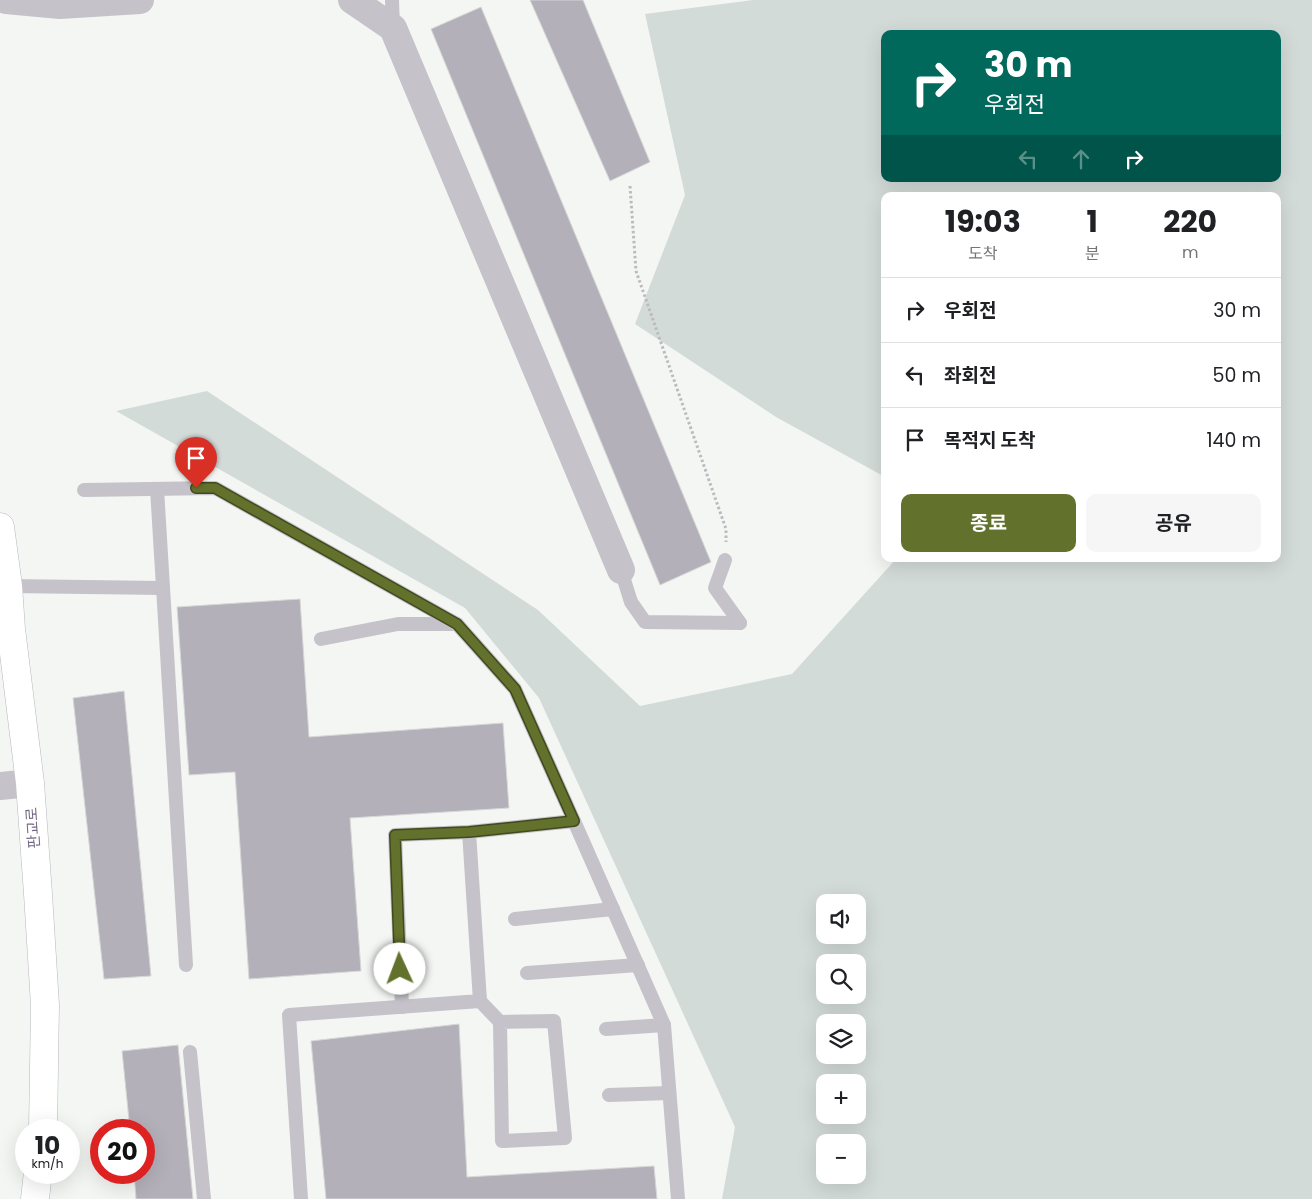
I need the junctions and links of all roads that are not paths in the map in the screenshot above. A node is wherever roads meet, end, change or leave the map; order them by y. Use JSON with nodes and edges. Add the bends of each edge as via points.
{"nodes":[{"id":1,"x":6,"y":0,"type":"edge"},
{"id":2,"x":140,"y":0,"type":"edge"},
{"id":3,"x":352,"y":0,"type":"edge"},
{"id":4,"x":392,"y":0,"type":"edge"},
{"id":5,"x":393,"y":28,"type":"junction"},
{"id":6,"x":157,"y":489,"type":"junction"},
{"id":7,"x":84,"y":490,"type":"dead end"},
{"id":8,"x":0,"y":527,"type":"edge"},
{"id":9,"x":725,"y":560,"type":"road end"},
{"id":10,"x":621,"y":570,"type":"joint"},
{"id":11,"x":4,"y":587,"type":"edge"},
{"id":12,"x":163,"y":588,"type":"junction"},
{"id":13,"x":457,"y":624,"type":"junction"},
{"id":14,"x":321,"y":639,"type":"dead end"},
{"id":15,"x":30,"y":783,"type":"junction"},
{"id":16,"x":0,"y":786,"type":"edge"},
{"id":17,"x":574,"y":821,"type":"junction"},
{"id":18,"x":469,"y":832,"type":"junction"},
{"id":19,"x":613,"y":909,"type":"junction"},
{"id":20,"x":515,"y":919,"type":"dead end"},
{"id":21,"x":186,"y":965,"type":"dead end"},
{"id":22,"x":638,"y":965,"type":"junction"},
{"id":23,"x":527,"y":973,"type":"dead end"},
{"id":24,"x":480,"y":1001,"type":"junction"},
{"id":25,"x":402,"y":1007,"type":"junction"},
{"id":26,"x":500,"y":1022,"type":"junction"},
{"id":27,"x":664,"y":1024,"type":"junction"},
{"id":28,"x":606,"y":1029,"type":"dead end"},
{"id":29,"x":190,"y":1052,"type":"dead end"},
{"id":30,"x":669,"y":1093,"type":"junction"},
{"id":31,"x":609,"y":1095,"type":"dead end"},
{"id":32,"x":43,"y":1119,"type":"edge"},
{"id":33,"x":37,"y":1184,"type":"edge"},
{"id":34,"x":35,"y":1199,"type":"edge"},
{"id":35,"x":204,"y":1199,"type":"edge"},
{"id":36,"x":302,"y":1199,"type":"edge"},
{"id":37,"x":678,"y":1199,"type":"edge"}],
"edges":[{"from":1,"to":2,"type":"street","via":[[60,5]]},
{"from":3,"to":5,"type":"street"},
{"from":4,"to":5,"type":"lane"},
{"from":5,"to":10,"type":"street"},
{"from":6,"to":7,"type":"lane"},
{"from":6,"to":12,"type":"lane"},
{"from":6,"to":13,"type":"lane","via":[[215,488]]},
{"from":8,"to":11,"type":"main road","name":"판교로"},
{"from":9,"to":10,"type":"lane","via":[[715,588],[740,623],[645,622],[631,602]]},
{"from":11,"to":12,"type":"lane"},
{"from":11,"to":15,"type":"main road","name":"판교로"},
{"from":12,"to":21,"type":"lane"},
{"from":13,"to":14,"type":"lane","via":[[398,624]]},
{"from":13,"to":17,"type":"lane","via":[[515,689]]},
{"from":15,"to":16,"type":"street"},
{"from":15,"to":32,"type":"main road","name":"판교로","via":[[45,1005]]},
{"from":17,"to":18,"type":"lane"},
{"from":17,"to":19,"type":"lane"},
{"from":18,"to":24,"type":"lane"},
{"from":18,"to":25,"type":"lane","via":[[395,835]]},
{"from":19,"to":20,"type":"lane"},
{"from":19,"to":22,"type":"lane"},
{"from":22,"to":23,"type":"lane"},
{"from":22,"to":27,"type":"lane"},
{"from":24,"to":25,"type":"lane"},
{"from":24,"to":26,"type":"lane"},
{"from":25,"to":36,"type":"lane","via":[[289,1015]]},
{"from":26,"to":26,"type":"lane","via":[[554,1021],[565,1138],[502,1141]]},
{"from":27,"to":28,"type":"lane"},
{"from":27,"to":30,"type":"lane"},
{"from":29,"to":35,"type":"lane"},
{"from":30,"to":31,"type":"lane"},
{"from":30,"to":37,"type":"lane"},
{"from":33,"to":34,"type":"main road"}]}
